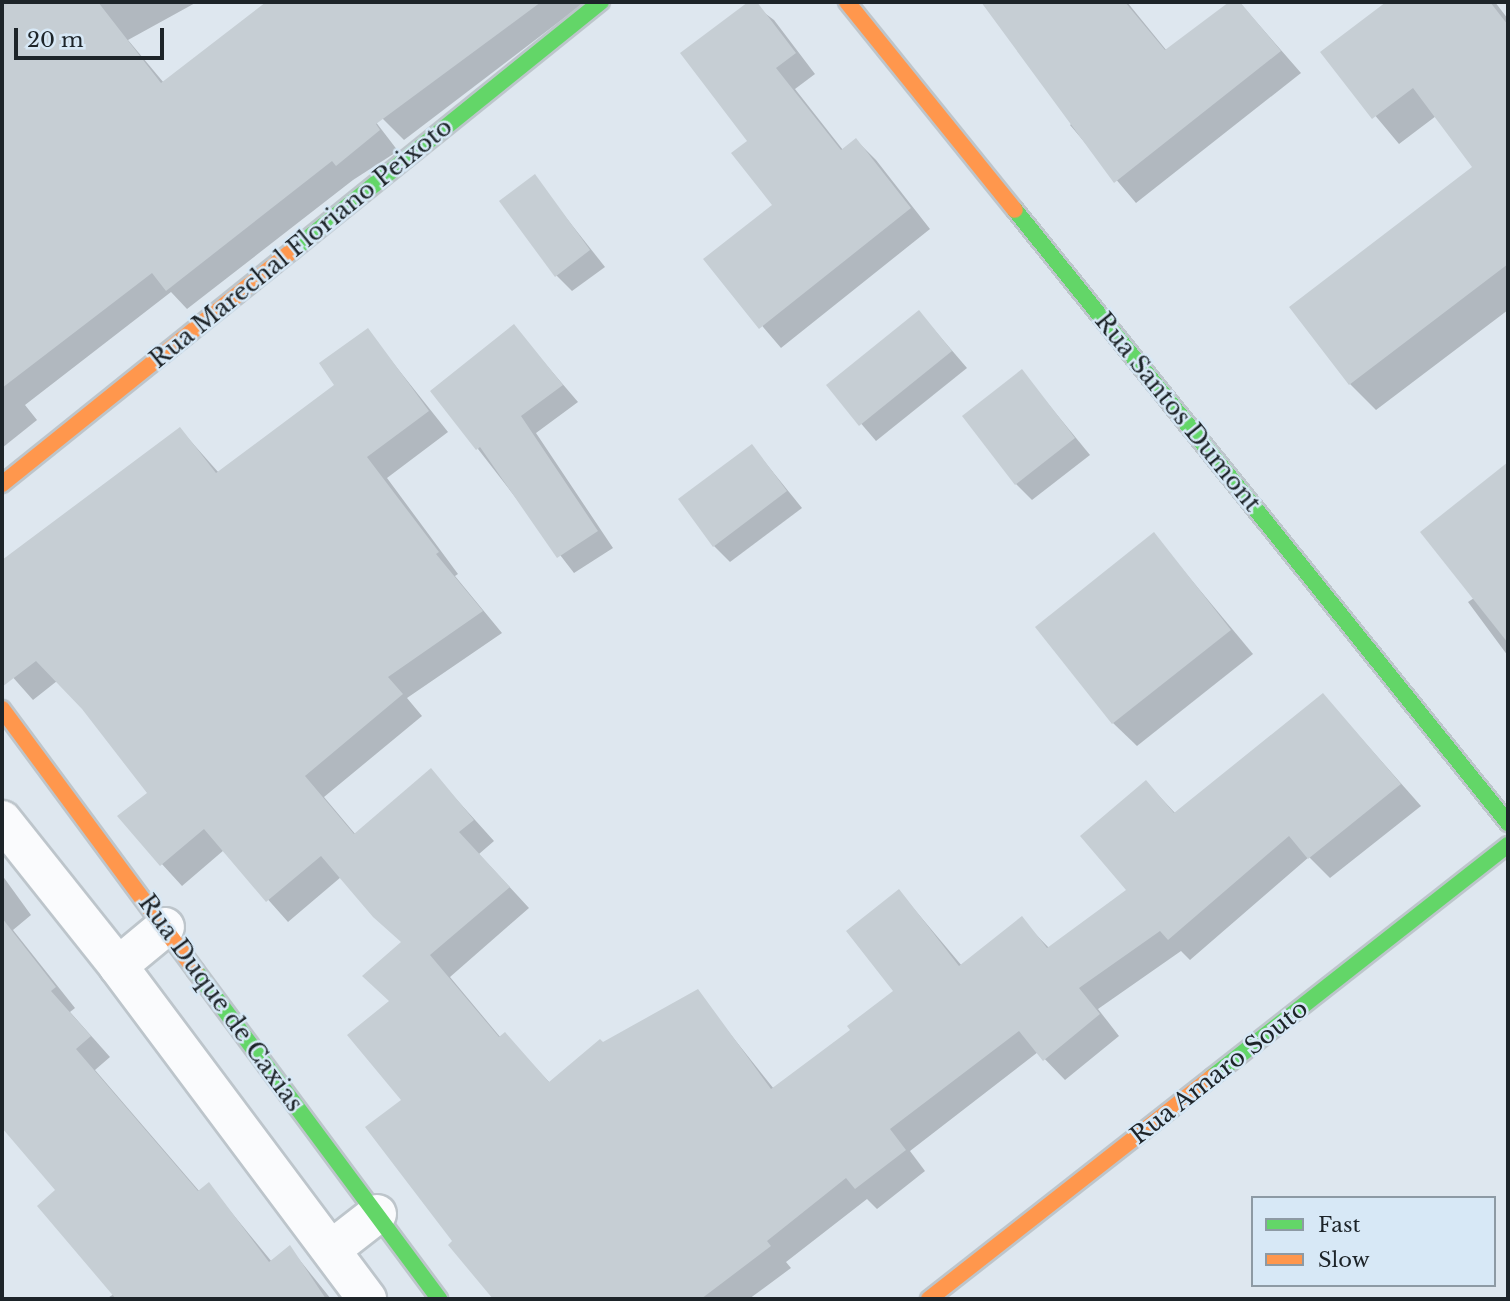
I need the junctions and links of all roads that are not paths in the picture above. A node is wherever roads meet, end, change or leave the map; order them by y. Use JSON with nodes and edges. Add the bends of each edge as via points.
{"nodes":[{"id":1,"x":601,"y":2,"type":"edge"},
{"id":2,"x":847,"y":2,"type":"edge"},
{"id":3,"x":2,"y":484,"type":"edge"},
{"id":4,"x":2,"y":709,"type":"edge"},
{"id":5,"x":2,"y":820,"type":"edge"},
{"id":6,"x":1508,"y":823,"type":"edge"},
{"id":7,"x":1508,"y":845,"type":"edge"},
{"id":8,"x":165,"y":928,"type":"junction"},
{"id":9,"x":118,"y":966,"type":"junction"},
{"id":10,"x":377,"y":1214,"type":"junction"},
{"id":11,"x":332,"y":1249,"type":"junction"},
{"id":12,"x":367,"y":1299,"type":"edge"},
{"id":13,"x":439,"y":1299,"type":"edge"},
{"id":14,"x":929,"y":1299,"type":"edge"}],
"edges":[{"from":1,"to":3,"type":"street","name":"Rua Marechal Floriano Peixoto"},
{"from":2,"to":6,"type":"street","name":"Rua Santos Dumont"},
{"from":4,"to":8,"type":"street","name":"Rua Duque de Caxias"},
{"from":5,"to":9,"type":"street"},
{"from":7,"to":14,"type":"street","name":"Rua Amaro Souto"},
{"from":8,"to":9,"type":"street"},
{"from":8,"to":10,"type":"street","name":"Rua Duque de Caxias"},
{"from":9,"to":11,"type":"street"},
{"from":10,"to":11,"type":"street"},
{"from":10,"to":13,"type":"street","name":"Rua Duque de Caxias"},
{"from":11,"to":12,"type":"street"}]}
